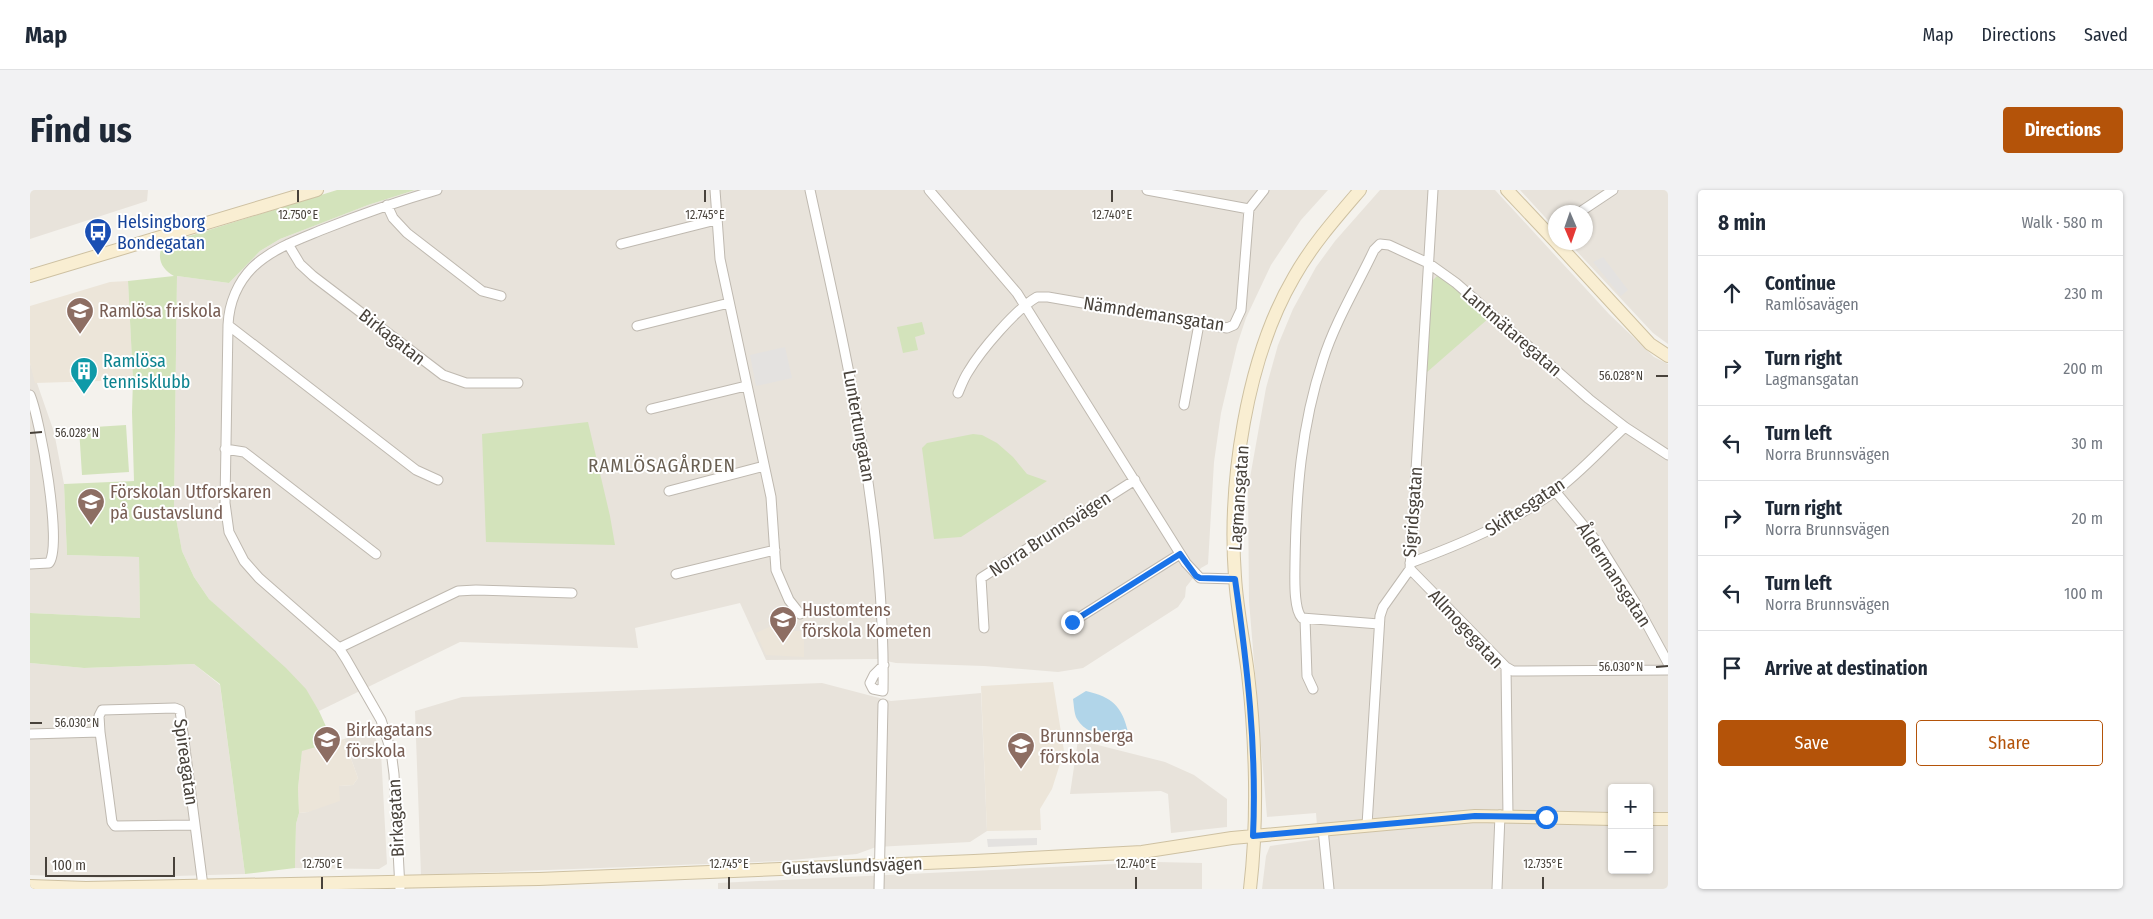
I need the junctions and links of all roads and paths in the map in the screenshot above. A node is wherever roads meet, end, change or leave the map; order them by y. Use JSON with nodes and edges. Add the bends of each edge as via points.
{"nodes":[{"id":1,"x":317,"y":190,"type":"edge"},
{"id":2,"x":437,"y":190,"type":"edge"},
{"id":3,"x":715,"y":190,"type":"edge"},
{"id":4,"x":810,"y":190,"type":"edge"},
{"id":5,"x":929,"y":190,"type":"edge"},
{"id":6,"x":1150,"y":190,"type":"edge"},
{"id":7,"x":1264,"y":190,"type":"edge"},
{"id":8,"x":1360,"y":190,"type":"edge"},
{"id":9,"x":1433,"y":190,"type":"edge"},
{"id":10,"x":1507,"y":190,"type":"edge"},
{"id":11,"x":1613,"y":190,"type":"edge"},
{"id":12,"x":387,"y":205,"type":"junction"},
{"id":13,"x":1590,"y":205,"type":"edge"},
{"id":14,"x":1249,"y":209,"type":"junction"},
{"id":15,"x":716,"y":220,"type":"junction"},
{"id":16,"x":1548,"y":231,"type":"edge"},
{"id":17,"x":288,"y":244,"type":"junction"},
{"id":18,"x":621,"y":244,"type":"dead end"},
{"id":19,"x":1566,"y":250,"type":"edge"},
{"id":20,"x":1428,"y":263,"type":"junction"},
{"id":21,"x":30,"y":276,"type":"edge"},
{"id":22,"x":501,"y":296,"type":"dead end"},
{"id":23,"x":729,"y":304,"type":"junction"},
{"id":24,"x":1026,"y":306,"type":"junction"},
{"id":25,"x":1199,"y":324,"type":"junction"},
{"id":26,"x":228,"y":325,"type":"junction"},
{"id":27,"x":638,"y":326,"type":"dead end"},
{"id":28,"x":1668,"y":356,"type":"edge"},
{"id":29,"x":518,"y":383,"type":"dead end"},
{"id":30,"x":746,"y":386,"type":"junction"},
{"id":31,"x":958,"y":393,"type":"dead end"},
{"id":32,"x":30,"y":395,"type":"edge"},
{"id":33,"x":1184,"y":405,"type":"dead end"},
{"id":34,"x":651,"y":409,"type":"dead end"},
{"id":35,"x":1625,"y":427,"type":"junction"},
{"id":36,"x":225,"y":449,"type":"junction"},
{"id":37,"x":1668,"y":455,"type":"edge"},
{"id":38,"x":764,"y":466,"type":"junction"},
{"id":39,"x":438,"y":480,"type":"dead end"},
{"id":40,"x":1135,"y":480,"type":"junction"},
{"id":41,"x":669,"y":490,"type":"dead end"},
{"id":42,"x":1556,"y":491,"type":"junction"},
{"id":43,"x":775,"y":550,"type":"junction"},
{"id":44,"x":376,"y":554,"type":"dead end"},
{"id":45,"x":1180,"y":554,"type":"junction"},
{"id":46,"x":30,"y":564,"type":"edge"},
{"id":47,"x":1410,"y":566,"type":"junction"},
{"id":48,"x":676,"y":574,"type":"dead end"},
{"id":49,"x":1235,"y":579,"type":"junction"},
{"id":50,"x":572,"y":593,"type":"dead end"},
{"id":51,"x":800,"y":614,"type":"dead end"},
{"id":52,"x":1305,"y":619,"type":"junction"},
{"id":53,"x":1072,"y":622,"type":"dead end"},
{"id":54,"x":1379,"y":624,"type":"junction"},
{"id":55,"x":984,"y":628,"type":"dead end"},
{"id":56,"x":338,"y":648,"type":"junction"},
{"id":57,"x":1668,"y":663,"type":"edge"},
{"id":58,"x":884,"y":666,"type":"dead end"},
{"id":59,"x":1506,"y":667,"type":"junction"},
{"id":60,"x":1668,"y":670,"type":"edge"},
{"id":61,"x":1313,"y":689,"type":"dead end"},
{"id":62,"x":883,"y":704,"type":"dead end"},
{"id":63,"x":100,"y":732,"type":"junction"},
{"id":64,"x":30,"y":734,"type":"edge"},
{"id":65,"x":1504,"y":816,"type":"junction"},
{"id":66,"x":1668,"y":818,"type":"edge"},
{"id":67,"x":1608,"y":819,"type":"edge"},
{"id":68,"x":1653,"y":819,"type":"edge"},
{"id":69,"x":195,"y":825,"type":"junction"},
{"id":70,"x":1367,"y":825,"type":"junction"},
{"id":71,"x":1323,"y":829,"type":"junction"},
{"id":72,"x":1253,"y":836,"type":"junction"},
{"id":73,"x":880,"y":864,"type":"junction"},
{"id":74,"x":30,"y":886,"type":"edge"},
{"id":75,"x":203,"y":886,"type":"junction"},
{"id":76,"x":400,"y":886,"type":"edge"},
{"id":77,"x":86,"y":889,"type":"edge"},
{"id":78,"x":879,"y":889,"type":"edge"},
{"id":79,"x":1250,"y":889,"type":"edge"},
{"id":80,"x":1329,"y":889,"type":"edge"},
{"id":81,"x":1497,"y":889,"type":"edge"}],
"edges":[{"from":1,"to":21,"type":"street"},
{"from":2,"to":12,"type":"street","name":"Birkagatan"},
{"from":3,"to":15,"type":"street"},
{"from":4,"to":58,"type":"street","name":"Luntertungatan","via":[[868,471],[880,572]]},
{"from":5,"to":24,"type":"street"},
{"from":6,"to":14,"type":"street"},
{"from":7,"to":14,"type":"street"},
{"from":8,"to":49,"type":"street","name":"Lagmansgatan","via":[[1323,234],[1294,276],[1262,350],[1250,396],[1239,467]]},
{"from":9,"to":20,"type":"street","name":"Sigridsgatan"},
{"from":10,"to":16,"type":"street"},
{"from":11,"to":13,"type":"street"},
{"from":12,"to":17,"type":"street","name":"Birkagatan"},
{"from":12,"to":22,"type":"street","via":[[393,218],[407,233],[482,290]]},
{"from":14,"to":25,"type":"street","name":"Nämndemansgatan","via":[[1239,316],[1230,328]]},
{"from":15,"to":18,"type":"street"},
{"from":15,"to":23,"type":"street"},
{"from":17,"to":26,"type":"street","name":"Birkagatan","via":[[264,257],[242,281],[232,299]]},
{"from":17,"to":29,"type":"street","name":"Birkagatan","via":[[300,264],[313,276],[443,375],[470,384]]},
{"from":19,"to":28,"type":"street","via":[[1650,344]]},
{"from":20,"to":35,"type":"street","name":"Lantmätaregatan","via":[[1456,283]]},
{"from":20,"to":47,"type":"street","name":"Sigridsgatan"},
{"from":20,"to":52,"type":"street","name":"Lantmätaregatan","via":[[1389,245],[1378,245],[1323,360],[1308,414],[1297,499],[1297,610]]},
{"from":23,"to":27,"type":"street"},
{"from":23,"to":30,"type":"street"},
{"from":24,"to":25,"type":"street","name":"Nämndemansgatan","via":[[1037,297],[1048,297]]},
{"from":24,"to":31,"type":"street","via":[[984,350],[967,372]]},
{"from":24,"to":40,"type":"street"},
{"from":25,"to":33,"type":"street"},
{"from":26,"to":36,"type":"street","name":"Birkagatan"},
{"from":26,"to":39,"type":"street","via":[[416,470]]},
{"from":30,"to":34,"type":"street"},
{"from":30,"to":38,"type":"street"},
{"from":32,"to":46,"type":"street","via":[[45,454],[53,550],[49,563]]},
{"from":35,"to":37,"type":"street","name":"Lantmätaregatan"},
{"from":35,"to":42,"type":"street","name":"Skiftesgatan"},
{"from":36,"to":44,"type":"street","via":[[244,452]]},
{"from":36,"to":56,"type":"street","name":"Birkagatan","via":[[226,518],[238,552],[259,578]]},
{"from":38,"to":41,"type":"street"},
{"from":38,"to":43,"type":"street","via":[[772,506]]},
{"from":40,"to":45,"type":"street"},
{"from":40,"to":55,"type":"street","name":"Norra Brunnsvägen","via":[[981,578]]},
{"from":42,"to":47,"type":"street","name":"Skiftesgatan","via":[[1486,533]]},
{"from":42,"to":57,"type":"street","name":"Åldermansgatan","via":[[1598,543]]},
{"from":43,"to":48,"type":"street"},
{"from":43,"to":51,"type":"street","via":[[777,574],[790,603]]},
{"from":45,"to":49,"type":"street","via":[[1200,578]]},
{"from":45,"to":53,"type":"street"},
{"from":47,"to":54,"type":"street","name":"Sigridsgatan","via":[[1383,607]]},
{"from":47,"to":59,"type":"street","name":"Allmogegatan"},
{"from":49,"to":72,"type":"street","name":"Lagmansgatan","via":[[1250,704]]},
{"from":50,"to":56,"type":"street","via":[[458,591]]},
{"from":52,"to":54,"type":"street"},
{"from":52,"to":61,"type":"street","via":[[1307,676]]},
{"from":54,"to":70,"type":"street","name":"Sigridsgatan"},
{"from":56,"to":76,"type":"street","name":"Birkagatan","via":[[374,706],[387,736],[394,774]]},
{"from":59,"to":60,"type":"street","via":[[1512,671]]},
{"from":59,"to":65,"type":"street","name":"Allmogegatan"},
{"from":62,"to":73,"type":"street"},
{"from":63,"to":64,"type":"street"},
{"from":63,"to":69,"type":"street","name":"Spireagatan","via":[[115,826]]},
{"from":63,"to":69,"type":"street","name":"Spireagatan","via":[[102,710],[180,710]]},
{"from":65,"to":67,"type":"street","name":"Gustavslundsvägen"},
{"from":65,"to":70,"type":"street","name":"Gustavslundsvägen"},
{"from":65,"to":81,"type":"street","name":"Allmogegatan"},
{"from":66,"to":68,"type":"street"},
{"from":69,"to":75,"type":"street","name":"Spireagatan"},
{"from":70,"to":71,"type":"street","name":"Gustavslundsvägen"},
{"from":71,"to":72,"type":"street","name":"Gustavslundsvägen"},
{"from":71,"to":80,"type":"street"},
{"from":72,"to":73,"type":"street","name":"Gustavslundsvägen","via":[[1142,852]]},
{"from":72,"to":79,"type":"street","name":"Lagmansgatan"},
{"from":73,"to":76,"type":"street","name":"Gustavslundsvägen"},
{"from":73,"to":78,"type":"street"},
{"from":74,"to":77,"type":"street","name":"Gustavslundsvägen"},
{"from":75,"to":76,"type":"street","name":"Gustavslundsvägen"},
{"from":75,"to":77,"type":"street","name":"Gustavslundsvägen"}]}
